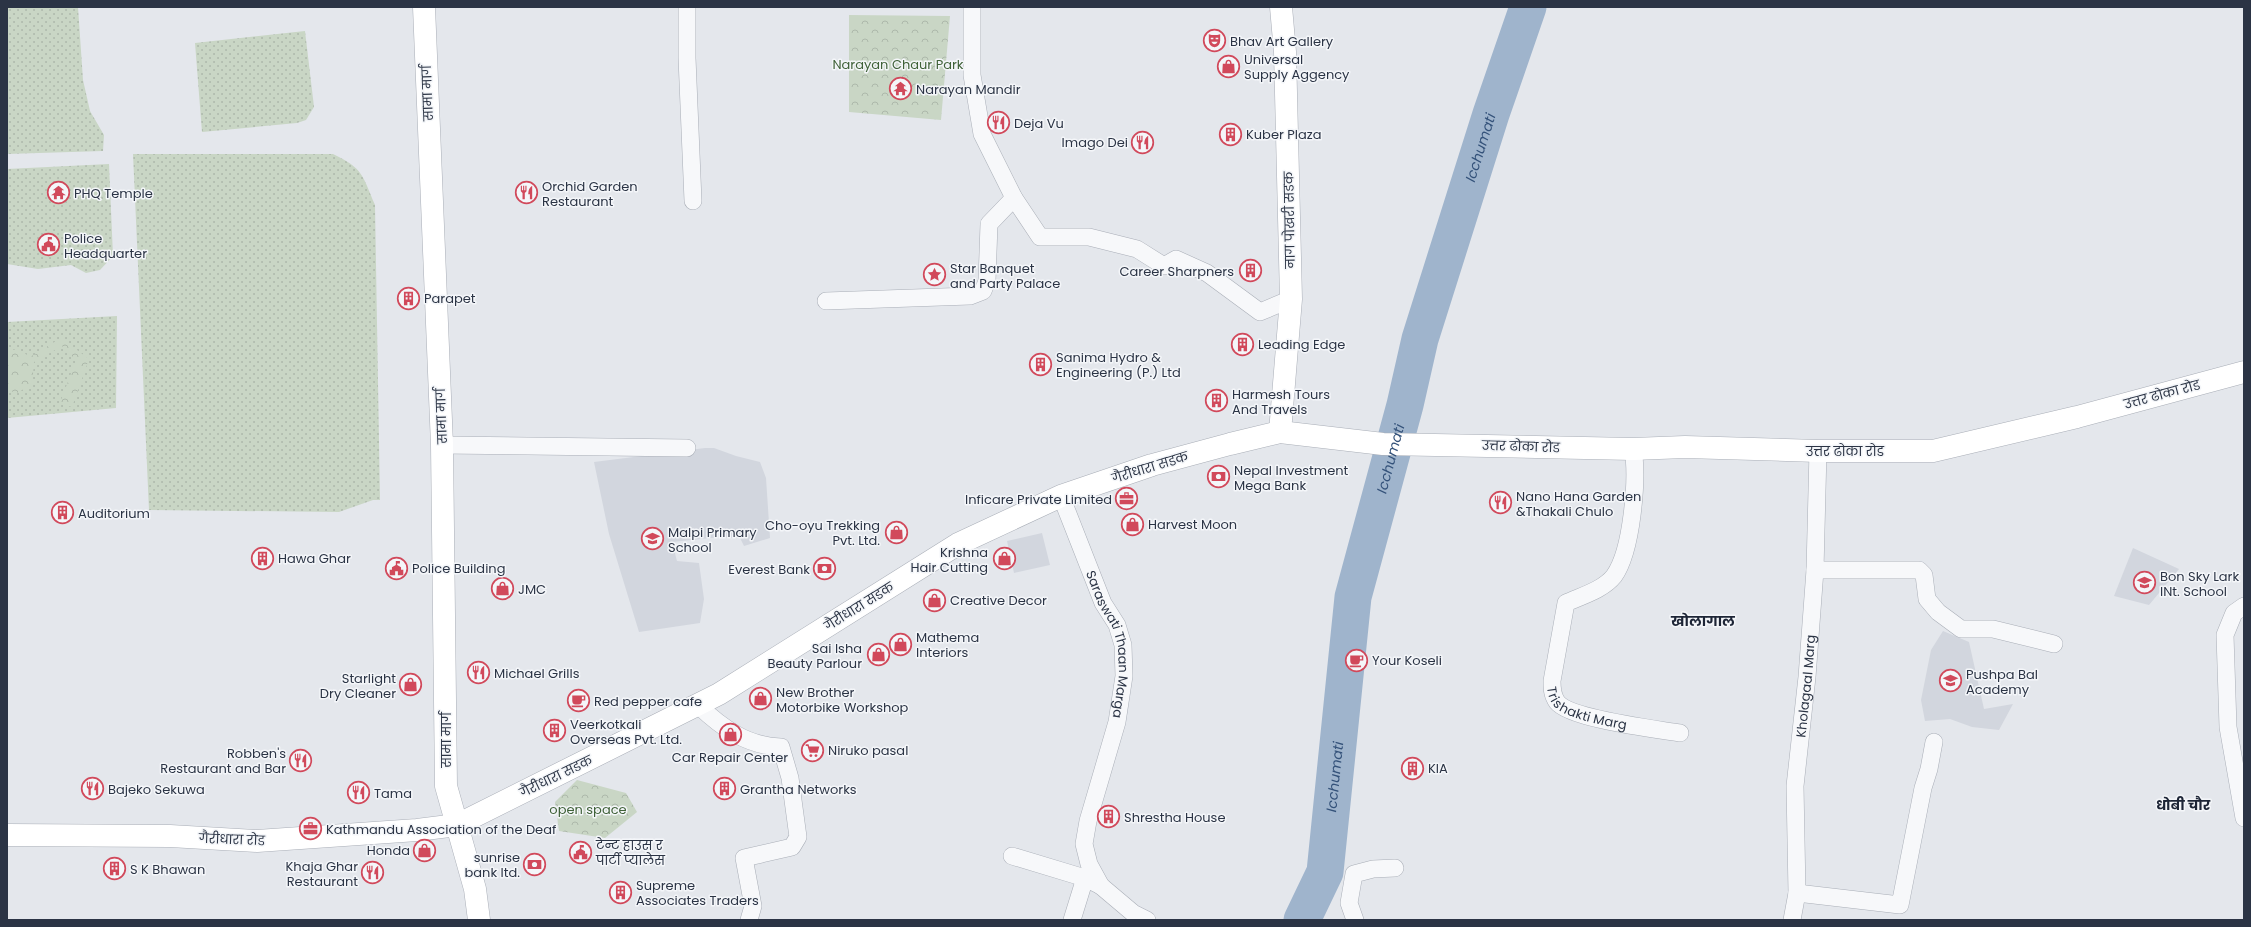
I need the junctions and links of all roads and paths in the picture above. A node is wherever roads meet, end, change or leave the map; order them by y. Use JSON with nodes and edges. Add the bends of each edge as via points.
{"nodes":[{"id":1,"x":424,"y":7,"type":"edge"},
{"id":2,"x":687,"y":7,"type":"edge"},
{"id":3,"x":972,"y":7,"type":"edge"},
{"id":4,"x":1280,"y":7,"type":"edge"},
{"id":5,"x":1014,"y":198,"type":"junction"},
{"id":6,"x":693,"y":201,"type":"dead end"},
{"id":7,"x":1291,"y":299,"type":"junction"},
{"id":8,"x":826,"y":301,"type":"dead end"},
{"id":9,"x":2244,"y":372,"type":"edge"},
{"id":10,"x":1280,"y":432,"type":"junction"},
{"id":11,"x":442,"y":445,"type":"junction"},
{"id":12,"x":687,"y":448,"type":"dead end"},
{"id":13,"x":1633,"y":449,"type":"junction"},
{"id":14,"x":1818,"y":451,"type":"junction"},
{"id":15,"x":1061,"y":496,"type":"junction"},
{"id":16,"x":1815,"y":570,"type":"junction"},
{"id":17,"x":2244,"y":606,"type":"edge"},
{"id":18,"x":2054,"y":644,"type":"dead end"},
{"id":19,"x":698,"y":705,"type":"junction"},
{"id":20,"x":1680,"y":733,"type":"dead end"},
{"id":21,"x":1934,"y":742,"type":"dead end"},
{"id":22,"x":2244,"y":818,"type":"edge"},
{"id":23,"x":457,"y":825,"type":"junction"},
{"id":24,"x":7,"y":835,"type":"edge"},
{"id":25,"x":1012,"y":856,"type":"dead end"},
{"id":26,"x":1395,"y":868,"type":"dead end"},
{"id":27,"x":1085,"y":878,"type":"junction"},
{"id":28,"x":1101,"y":886,"type":"junction"},
{"id":29,"x":1797,"y":893,"type":"junction"},
{"id":30,"x":479,"y":920,"type":"edge"},
{"id":31,"x":749,"y":920,"type":"edge"},
{"id":32,"x":1072,"y":920,"type":"edge"},
{"id":33,"x":1147,"y":920,"type":"edge"},
{"id":34,"x":1355,"y":920,"type":"edge"},
{"id":35,"x":1792,"y":920,"type":"edge"}],
"edges":[{"from":1,"to":11,"type":"main road","name":"सामा मार्ग"},
{"from":2,"to":6,"type":"street"},
{"from":3,"to":5,"type":"street","via":[[972,75],[982,134]]},
{"from":4,"to":7,"type":"main road","name":"नाग पोखरी सडक","via":[[1285,52]]},
{"from":5,"to":7,"type":"street","via":[[1040,237],[1090,237],[1137,249],[1164,266],[1176,259],[1207,273],[1260,312]]},
{"from":5,"to":8,"type":"street","via":[[989,224],[987,281],[983,291],[970,296]]},
{"from":7,"to":10,"type":"main road","name":"नाग पोखरी सडक"},
{"from":9,"to":14,"type":"main road","name":"उत्तर ढोका रोड","via":[[2077,417],[1933,451]]},
{"from":10,"to":13,"type":"main road","name":"उत्तर ढोका रोड","via":[[1383,444]]},
{"from":10,"to":15,"type":"main road","name":"गैरीधारा सडक","via":[[1152,466]]},
{"from":11,"to":12,"type":"street"},
{"from":11,"to":23,"type":"main road","name":"सामा मार्ग","via":[[446,786]]},
{"from":13,"to":14,"type":"main road","name":"उत्तर ढोका रोड","via":[[1685,447]]},
{"from":13,"to":20,"type":"street","name":"Trishakti Marg","via":[[1633,512],[1624,551],[1614,575],[1606,583],[1566,603],[1552,681],[1553,694],[1557,703],[1588,717]]},
{"from":14,"to":16,"type":"street","name":"Kholagaal Marg"},
{"from":15,"to":19,"type":"main road","name":"गैरीधारा सडक","via":[[958,544]]},
{"from":15,"to":28,"type":"street","name":"Saraswati Thaan Marga","via":[[1103,603],[1117,625],[1123,645],[1124,676],[1117,722],[1088,821],[1084,844]]},
{"from":16,"to":18,"type":"street","via":[[1919,570],[1924,575],[1926,599],[1938,612],[1961,629],[1993,629]]},
{"from":16,"to":29,"type":"street","name":"Kholagaal Marg","via":[[1795,786]]},
{"from":17,"to":22,"type":"street","via":[[2234,613],[2225,635],[2228,727]]},
{"from":19,"to":23,"type":"main road","name":"गैरीधारा सडक"},
{"from":19,"to":31,"type":"street","via":[[719,725],[747,740],[781,747],[790,778],[798,837],[792,847],[744,858],[753,906]]},
{"from":21,"to":29,"type":"street","via":[[1900,905]]},
{"from":23,"to":24,"type":"main road","name":"गैरीधारा रोड","via":[[257,841],[170,836]]},
{"from":23,"to":30,"type":"main road","name":"सामा मार्ग","via":[[475,889]]},
{"from":25,"to":27,"type":"street","name":"Saraswati Thaan Marga"},
{"from":26,"to":34,"type":"street","via":[[1373,869],[1354,874],[1349,903]]},
{"from":27,"to":28,"type":"street","name":"Saraswati Thaan Marga"},
{"from":27,"to":32,"type":"street"},
{"from":28,"to":33,"type":"street","name":"Saraswati Thaan Marga","via":[[1133,913]]},
{"from":29,"to":35,"type":"street","name":"Kholagaal Marg"}]}
